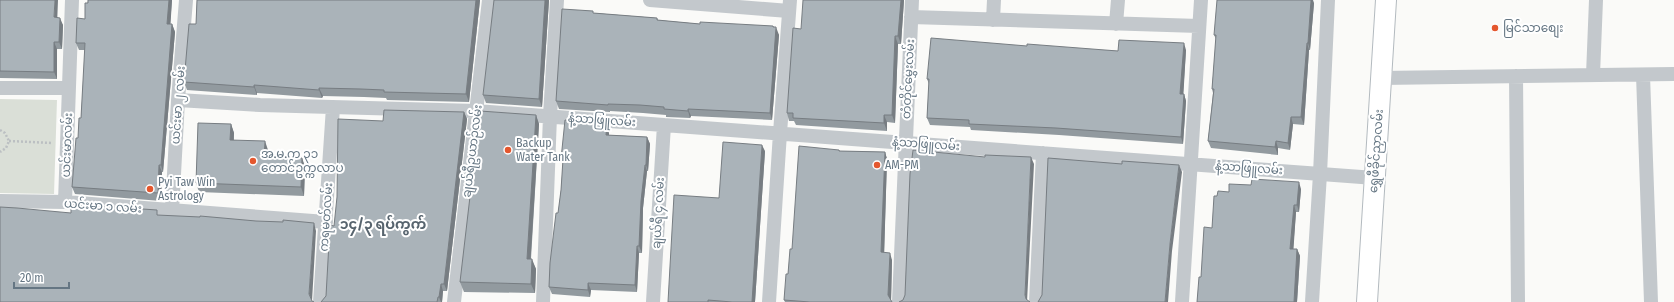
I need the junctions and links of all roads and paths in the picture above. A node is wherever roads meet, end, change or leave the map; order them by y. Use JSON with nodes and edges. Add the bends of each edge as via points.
{"nodes":[{"id":1,"x":72,"y":0,"type":"edge"},
{"id":2,"x":186,"y":0,"type":"edge"},
{"id":3,"x":489,"y":0,"type":"edge"},
{"id":4,"x":557,"y":0,"type":"edge"},
{"id":5,"x":650,"y":0,"type":"edge"},
{"id":6,"x":912,"y":0,"type":"edge"},
{"id":7,"x":994,"y":0,"type":"edge"},
{"id":8,"x":1118,"y":0,"type":"edge"},
{"id":9,"x":1201,"y":0,"type":"edge"},
{"id":10,"x":1328,"y":0,"type":"edge"},
{"id":11,"x":1386,"y":0,"type":"edge"},
{"id":12,"x":1596,"y":0,"type":"edge"},
{"id":13,"x":674,"y":1,"type":"edge"},
{"id":14,"x":790,"y":5,"type":"edge"},
{"id":15,"x":911,"y":18,"type":"junction"},
{"id":16,"x":993,"y":20,"type":"junction"},
{"id":17,"x":1116,"y":24,"type":"junction"},
{"id":18,"x":1199,"y":26,"type":"junction"},
{"id":19,"x":1643,"y":74,"type":"junction"},
{"id":20,"x":1674,"y":74,"type":"edge"},
{"id":21,"x":1594,"y":75,"type":"junction"},
{"id":22,"x":1516,"y":76,"type":"junction"},
{"id":23,"x":1381,"y":78,"type":"junction"},
{"id":24,"x":0,"y":88,"type":"edge"},
{"id":25,"x":68,"y":88,"type":"junction"},
{"id":26,"x":178,"y":100,"type":"junction"},
{"id":27,"x":333,"y":108,"type":"junction"},
{"id":28,"x":476,"y":111,"type":"junction"},
{"id":29,"x":550,"y":116,"type":"junction"},
{"id":30,"x":664,"y":125,"type":"junction"},
{"id":31,"x":0,"y":130,"type":"edge"},
{"id":32,"x":780,"y":134,"type":"junction"},
{"id":33,"x":8,"y":141,"type":"junction"},
{"id":34,"x":905,"y":142,"type":"junction"},
{"id":35,"x":67,"y":143,"type":"junction"},
{"id":36,"x":0,"y":152,"type":"edge"},
{"id":37,"x":1043,"y":153,"type":"junction"},
{"id":38,"x":1190,"y":164,"type":"junction"},
{"id":39,"x":1320,"y":174,"type":"junction"},
{"id":40,"x":1375,"y":178,"type":"junction"},
{"id":41,"x":0,"y":201,"type":"edge"},
{"id":42,"x":64,"y":202,"type":"junction"},
{"id":43,"x":172,"y":211,"type":"junction"},
{"id":44,"x":326,"y":222,"type":"junction"},
{"id":45,"x":320,"y":302,"type":"edge"},
{"id":46,"x":454,"y":302,"type":"edge"},
{"id":47,"x":543,"y":302,"type":"edge"},
{"id":48,"x":653,"y":302,"type":"edge"},
{"id":49,"x":769,"y":302,"type":"edge"},
{"id":50,"x":898,"y":302,"type":"edge"},
{"id":51,"x":1036,"y":302,"type":"edge"},
{"id":52,"x":1182,"y":302,"type":"edge"},
{"id":53,"x":1312,"y":302,"type":"edge"},
{"id":54,"x":1367,"y":302,"type":"edge"},
{"id":55,"x":1518,"y":302,"type":"edge"},
{"id":56,"x":1651,"y":302,"type":"edge"}],
"edges":[{"from":1,"to":25,"type":"street","name":"ယင်းမာလမ်း"},
{"from":2,"to":26,"type":"street","name":"ယင်းမာ ၂ လမ်း"},
{"from":3,"to":28,"type":"street","name":"ချယ်ရီဥယာဉ်လမ်း"},
{"from":4,"to":29,"type":"street"},
{"from":5,"to":13,"type":"street"},
{"from":6,"to":15,"type":"street","name":"တံတိုင်မွှေးလမ်း"},
{"from":7,"to":16,"type":"street"},
{"from":8,"to":17,"type":"street"},
{"from":9,"to":18,"type":"street"},
{"from":10,"to":39,"type":"street"},
{"from":11,"to":23,"type":"street","name":"ရွှေဖီခိုင်ညှာလမ်း"},
{"from":12,"to":21,"type":"street"},
{"from":13,"to":14,"type":"street"},
{"from":14,"to":32,"type":"street"},
{"from":15,"to":16,"type":"street"},
{"from":15,"to":34,"type":"street","name":"တံတိုင်မွှေးလမ်း"},
{"from":16,"to":17,"type":"street"},
{"from":17,"to":18,"type":"street"},
{"from":18,"to":38,"type":"street"},
{"from":19,"to":20,"type":"street"},
{"from":19,"to":21,"type":"street"},
{"from":19,"to":56,"type":"street"},
{"from":21,"to":22,"type":"street"},
{"from":22,"to":23,"type":"street"},
{"from":22,"to":55,"type":"street"},
{"from":23,"to":40,"type":"street","name":"ရွှေဖီခိုင်ညှာလမ်း"},
{"from":24,"to":25,"type":"street"},
{"from":25,"to":35,"type":"street","name":"ယင်းမာလမ်း"},
{"from":26,"to":27,"type":"street"},
{"from":26,"to":43,"type":"street","name":"ယင်းမာ ၂ လမ်း"},
{"from":27,"to":28,"type":"street"},
{"from":27,"to":44,"type":"street","name":"ကရမတ်လမ်း"},
{"from":28,"to":29,"type":"street","name":"နံ့သာဖြူလမ်း"},
{"from":28,"to":46,"type":"street","name":"ချယ်ရီဥယာဉ်လမ်း"},
{"from":29,"to":30,"type":"street","name":"နံ့သာဖြူလမ်း"},
{"from":29,"to":47,"type":"street"},
{"from":30,"to":32,"type":"street","name":"နံ့သာဖြူလမ်း"},
{"from":30,"to":48,"type":"street","name":"ချယ်ရီ ၄ လမ်း"},
{"from":31,"to":33,"type":"path","via":[[5,133]]},
{"from":32,"to":34,"type":"street","name":"နံ့သာဖြူလမ်း"},
{"from":32,"to":49,"type":"street"},
{"from":33,"to":35,"type":"path"},
{"from":33,"to":36,"type":"path","via":[[6,148]]},
{"from":34,"to":37,"type":"street","name":"နံ့သာဖြူလမ်း"},
{"from":34,"to":50,"type":"street","name":"တံတိုင်မွှေးလမ်း"},
{"from":35,"to":42,"type":"street","name":"ယင်းမာလမ်း"},
{"from":37,"to":38,"type":"street","name":"နံ့သာဖြူလမ်း"},
{"from":37,"to":51,"type":"street"},
{"from":38,"to":39,"type":"street","name":"နံ့သာဖြူလမ်း"},
{"from":38,"to":52,"type":"street"},
{"from":39,"to":40,"type":"street","name":"နံ့သာဖြူလမ်း"},
{"from":39,"to":53,"type":"street"},
{"from":40,"to":54,"type":"street","name":"ရွှေဖီခိုင်ညှာလမ်း"},
{"from":41,"to":42,"type":"street","name":"ယင်းမာ ၁ လမ်း"},
{"from":42,"to":43,"type":"street","name":"ယင်းမာ ၁ လမ်း"},
{"from":43,"to":44,"type":"street","name":"ယင်းမာ ၁ လမ်း"},
{"from":44,"to":45,"type":"street","name":"ကရမတ်လမ်း"}]}
